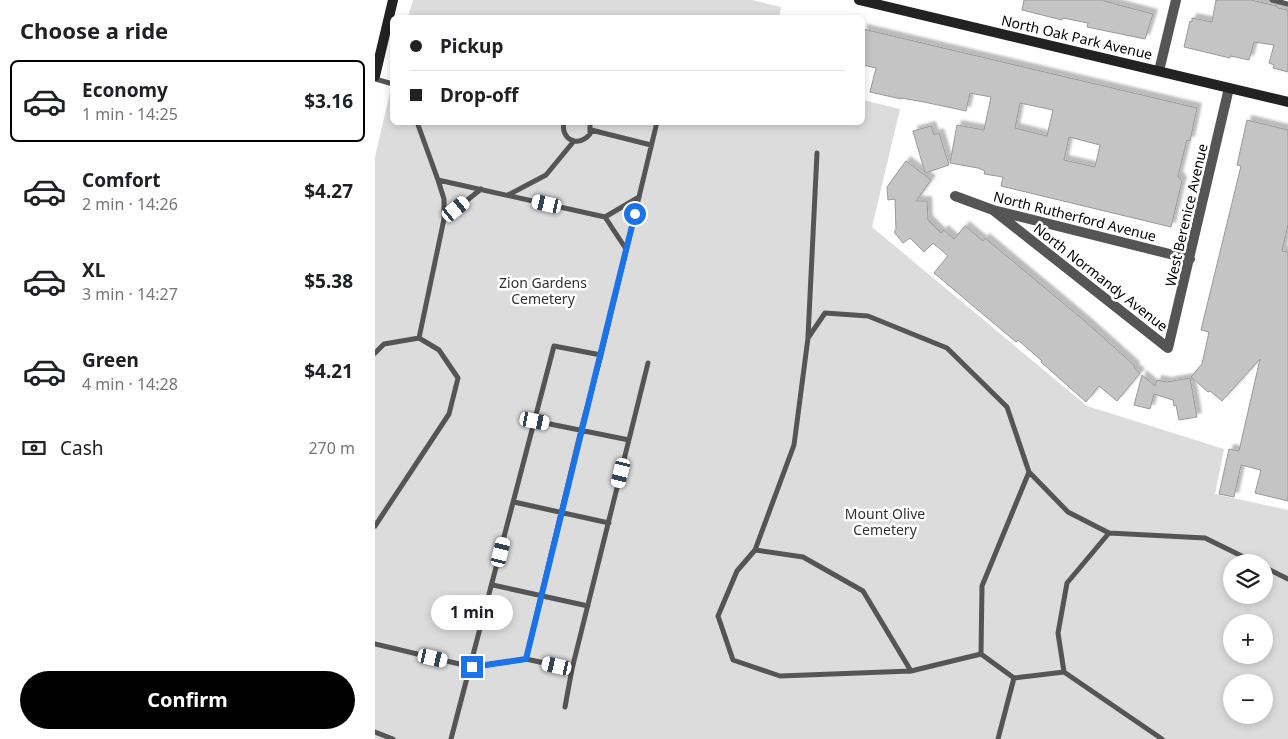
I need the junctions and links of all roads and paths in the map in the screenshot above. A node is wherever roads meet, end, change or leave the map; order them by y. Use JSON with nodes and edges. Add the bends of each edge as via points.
{"nodes":[{"id":1,"x":393,"y":0,"type":"edge"},
{"id":2,"x":859,"y":0,"type":"edge"},
{"id":3,"x":1176,"y":0,"type":"edge"},
{"id":4,"x":1271,"y":0,"type":"edge"},
{"id":5,"x":1288,"y":4,"type":"edge"},
{"id":6,"x":1159,"y":71,"type":"junction"},
{"id":7,"x":375,"y":77,"type":"edge"},
{"id":8,"x":390,"y":83,"type":"edge"},
{"id":9,"x":1229,"y":88,"type":"junction"},
{"id":10,"x":1288,"y":102,"type":"edge"},
{"id":11,"x":418,"y":125,"type":"edge"},
{"id":12,"x":563,"y":125,"type":"edge"},
{"id":13,"x":590,"y":125,"type":"edge"},
{"id":14,"x":656,"y":125,"type":"edge"},
{"id":15,"x":591,"y":130,"type":"junction"},
{"id":16,"x":574,"y":141,"type":"junction"},
{"id":17,"x":651,"y":145,"type":"junction"},
{"id":18,"x":817,"y":153,"type":"dead end"},
{"id":19,"x":438,"y":180,"type":"junction"},
{"id":20,"x":481,"y":189,"type":"junction"},
{"id":21,"x":508,"y":196,"type":"junction"},
{"id":22,"x":955,"y":196,"type":"dead end"},
{"id":23,"x":639,"y":197,"type":"junction"},
{"id":24,"x":993,"y":210,"type":"junction"},
{"id":25,"x":605,"y":217,"type":"junction"},
{"id":26,"x":444,"y":219,"type":"junction"},
{"id":27,"x":626,"y":249,"type":"junction"},
{"id":28,"x":1190,"y":259,"type":"junction"},
{"id":29,"x":419,"y":338,"type":"junction"},
{"id":30,"x":808,"y":338,"type":"junction"},
{"id":31,"x":1169,"y":348,"type":"joint"},
{"id":32,"x":375,"y":353,"type":"edge"},
{"id":33,"x":601,"y":355,"type":"junction"},
{"id":34,"x":649,"y":363,"type":"dead end"},
{"id":35,"x":535,"y":421,"type":"junction"},
{"id":36,"x":581,"y":430,"type":"junction"},
{"id":37,"x":629,"y":440,"type":"junction"},
{"id":38,"x":1029,"y":472,"type":"junction"},
{"id":39,"x":514,"y":502,"type":"junction"},
{"id":40,"x":561,"y":512,"type":"junction"},
{"id":41,"x":609,"y":523,"type":"junction"},
{"id":42,"x":375,"y":526,"type":"edge"},
{"id":43,"x":1109,"y":533,"type":"junction"},
{"id":44,"x":755,"y":550,"type":"junction"},
{"id":45,"x":1238,"y":554,"type":"edge"},
{"id":46,"x":1273,"y":572,"type":"edge"},
{"id":47,"x":1288,"y":579,"type":"edge"},
{"id":48,"x":493,"y":586,"type":"junction"},
{"id":49,"x":541,"y":597,"type":"junction"},
{"id":50,"x":588,"y":606,"type":"junction"},
{"id":51,"x":375,"y":644,"type":"edge"},
{"id":52,"x":981,"y":654,"type":"junction"},
{"id":53,"x":526,"y":659,"type":"junction"},
{"id":54,"x":472,"y":667,"type":"junction"},
{"id":55,"x":572,"y":669,"type":"junction"},
{"id":56,"x":911,"y":671,"type":"junction"},
{"id":57,"x":1064,"y":672,"type":"junction"},
{"id":58,"x":1013,"y":678,"type":"junction"},
{"id":59,"x":565,"y":707,"type":"dead end"},
{"id":60,"x":375,"y":732,"type":"edge"},
{"id":61,"x":393,"y":739,"type":"edge"},
{"id":62,"x":451,"y":739,"type":"edge"},
{"id":63,"x":998,"y":739,"type":"edge"},
{"id":64,"x":1162,"y":739,"type":"edge"}],
"edges":[{"from":1,"to":7,"type":"street"},
{"from":2,"to":6,"type":"street","name":"North Oak Park Avenue"},
{"from":3,"to":6,"type":"street"},
{"from":4,"to":5,"type":"lane"},
{"from":6,"to":9,"type":"street","name":"North Oak Park Avenue"},
{"from":7,"to":8,"type":"lane"},
{"from":9,"to":10,"type":"street","name":"North Oak Park Avenue"},
{"from":9,"to":28,"type":"street","name":"West Berenice Avenue"},
{"from":11,"to":19,"type":"lane"},
{"from":12,"to":16,"type":"lane","via":[[566,136]]},
{"from":13,"to":15,"type":"lane"},
{"from":14,"to":17,"type":"lane"},
{"from":15,"to":16,"type":"lane","via":[[583,140]]},
{"from":15,"to":17,"type":"lane"},
{"from":16,"to":21,"type":"lane","via":[[546,175]]},
{"from":17,"to":23,"type":"lane"},
{"from":18,"to":30,"type":"lane"},
{"from":19,"to":20,"type":"lane"},
{"from":19,"to":26,"type":"lane","via":[[444,199]]},
{"from":20,"to":21,"type":"lane"},
{"from":20,"to":26,"type":"lane"},
{"from":21,"to":25,"type":"lane"},
{"from":22,"to":24,"type":"street","name":"North Rutherford Avenue"},
{"from":23,"to":25,"type":"lane"},
{"from":23,"to":27,"type":"lane"},
{"from":24,"to":28,"type":"street","name":"North Rutherford Avenue"},
{"from":24,"to":31,"type":"street","name":"North Normandy Avenue"},
{"from":25,"to":27,"type":"lane"},
{"from":26,"to":29,"type":"lane"},
{"from":27,"to":33,"type":"lane"},
{"from":28,"to":31,"type":"street","name":"West Berenice Avenue"},
{"from":29,"to":32,"type":"lane","via":[[384,344]]},
{"from":29,"to":42,"type":"lane","via":[[439,350],[458,378],[449,414]]},
{"from":30,"to":38,"type":"lane","via":[[825,313],[868,316],[947,348],[1007,407]]},
{"from":30,"to":44,"type":"lane","via":[[794,446]]},
{"from":33,"to":35,"type":"lane","via":[[554,346]]},
{"from":33,"to":36,"type":"lane"},
{"from":34,"to":37,"type":"lane"},
{"from":35,"to":36,"type":"lane"},
{"from":35,"to":39,"type":"lane"},
{"from":36,"to":37,"type":"lane"},
{"from":36,"to":40,"type":"lane"},
{"from":37,"to":41,"type":"lane"},
{"from":38,"to":43,"type":"lane","via":[[1068,512]]},
{"from":38,"to":52,"type":"lane","via":[[982,586]]},
{"from":39,"to":40,"type":"lane"},
{"from":39,"to":48,"type":"lane"},
{"from":40,"to":41,"type":"lane"},
{"from":40,"to":49,"type":"lane"},
{"from":41,"to":50,"type":"lane"},
{"from":43,"to":45,"type":"lane","via":[[1205,538]]},
{"from":43,"to":57,"type":"lane","via":[[1067,583],[1058,633]]},
{"from":44,"to":56,"type":"lane","via":[[803,557],[863,591]]},
{"from":44,"to":56,"type":"lane","via":[[737,571],[718,616],[733,660],[780,676]]},
{"from":46,"to":47,"type":"lane"},
{"from":48,"to":49,"type":"lane"},
{"from":48,"to":54,"type":"lane"},
{"from":49,"to":50,"type":"lane"},
{"from":49,"to":53,"type":"lane"},
{"from":50,"to":55,"type":"lane"},
{"from":51,"to":54,"type":"lane"},
{"from":52,"to":56,"type":"lane"},
{"from":52,"to":58,"type":"lane"},
{"from":53,"to":54,"type":"lane"},
{"from":53,"to":55,"type":"lane"},
{"from":54,"to":62,"type":"lane"},
{"from":55,"to":59,"type":"lane"},
{"from":57,"to":58,"type":"lane"},
{"from":57,"to":64,"type":"lane"},
{"from":58,"to":63,"type":"lane"},
{"from":60,"to":61,"type":"lane"}]}
